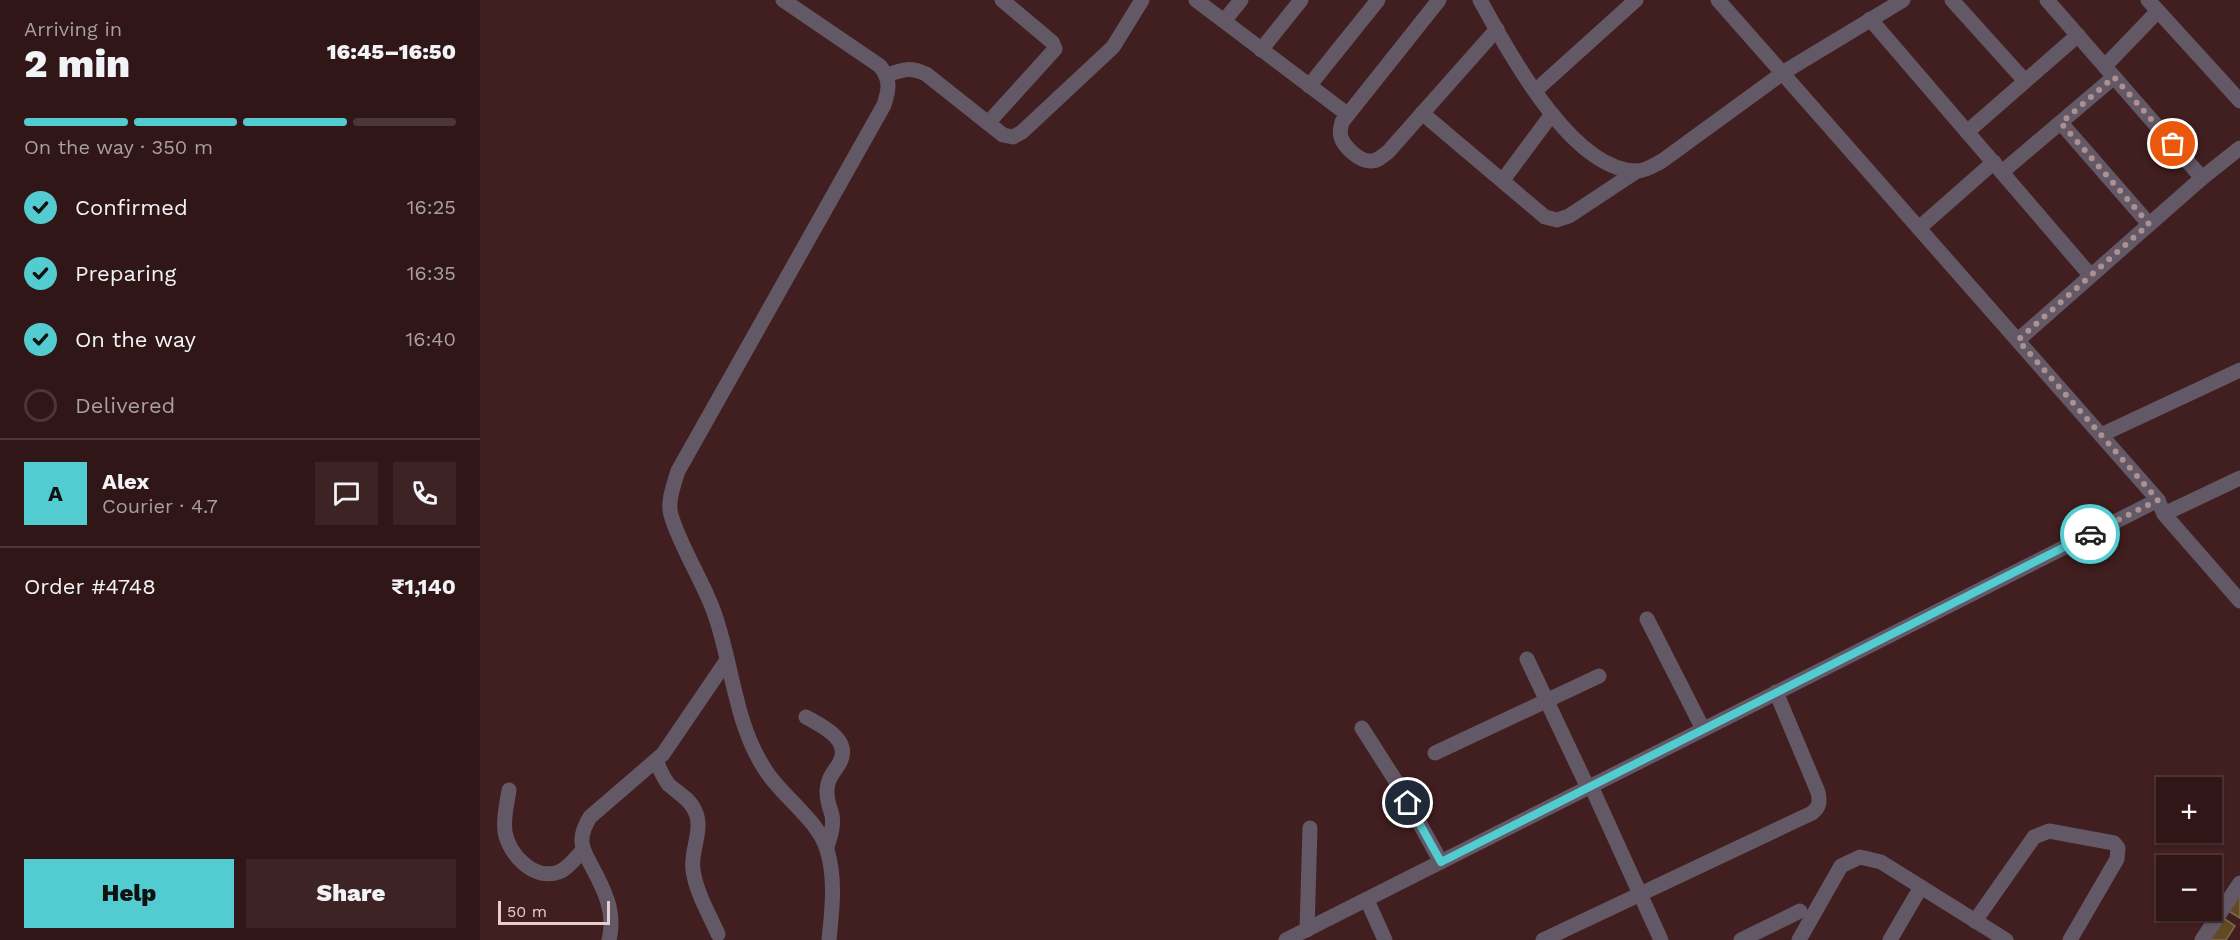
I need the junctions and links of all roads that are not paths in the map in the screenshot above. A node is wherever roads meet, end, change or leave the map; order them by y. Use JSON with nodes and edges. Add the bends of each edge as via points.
{"nodes":[{"id":1,"x":783,"y":0,"type":"edge"},
{"id":2,"x":1002,"y":0,"type":"edge"},
{"id":3,"x":1142,"y":0,"type":"edge"},
{"id":4,"x":1196,"y":0,"type":"edge"},
{"id":5,"x":1241,"y":0,"type":"edge"},
{"id":6,"x":1301,"y":0,"type":"edge"},
{"id":7,"x":1378,"y":0,"type":"edge"},
{"id":8,"x":1439,"y":0,"type":"edge"},
{"id":9,"x":1480,"y":0,"type":"edge"},
{"id":10,"x":1636,"y":0,"type":"edge"},
{"id":11,"x":1718,"y":0,"type":"edge"},
{"id":12,"x":1903,"y":0,"type":"edge"},
{"id":13,"x":1952,"y":0,"type":"edge"},
{"id":14,"x":2047,"y":0,"type":"edge"},
{"id":15,"x":2153,"y":6,"type":"edge"},
{"id":16,"x":1870,"y":19,"type":"junction"},
{"id":17,"x":1224,"y":21,"type":"junction"},
{"id":18,"x":1497,"y":29,"type":"junction"},
{"id":19,"x":2078,"y":35,"type":"junction"},
{"id":20,"x":1261,"y":50,"type":"junction"},
{"id":21,"x":1784,"y":72,"type":"junction"},
{"id":22,"x":2110,"y":72,"type":"junction"},
{"id":23,"x":888,"y":75,"type":"junction"},
{"id":24,"x":2025,"y":81,"type":"junction"},
{"id":25,"x":1309,"y":86,"type":"junction"},
{"id":26,"x":1535,"y":91,"type":"junction"},
{"id":27,"x":2240,"y":101,"type":"edge"},
{"id":28,"x":1422,"y":113,"type":"junction"},
{"id":29,"x":1347,"y":114,"type":"junction"},
{"id":30,"x":1552,"y":114,"type":"junction"},
{"id":31,"x":988,"y":123,"type":"junction"},
{"id":32,"x":2061,"y":123,"type":"junction"},
{"id":33,"x":1967,"y":132,"type":"junction"},
{"id":34,"x":2240,"y":148,"type":"edge"},
{"id":35,"x":1998,"y":167,"type":"junction"},
{"id":36,"x":1637,"y":171,"type":"junction"},
{"id":37,"x":2202,"y":178,"type":"junction"},
{"id":38,"x":1503,"y":180,"type":"junction"},
{"id":39,"x":2149,"y":224,"type":"junction"},
{"id":40,"x":1919,"y":228,"type":"junction"},
{"id":41,"x":2091,"y":275,"type":"junction"},
{"id":42,"x":2018,"y":340,"type":"junction"},
{"id":43,"x":2240,"y":370,"type":"edge"},
{"id":44,"x":2101,"y":435,"type":"junction"},
{"id":45,"x":2240,"y":478,"type":"edge"},
{"id":46,"x":2161,"y":507,"type":"junction"},
{"id":47,"x":2240,"y":600,"type":"edge"},
{"id":48,"x":1647,"y":619,"type":"dead end"},
{"id":49,"x":1527,"y":659,"type":"dead end"},
{"id":50,"x":727,"y":660,"type":"junction"},
{"id":51,"x":1599,"y":676,"type":"dead end"},
{"id":52,"x":1776,"y":692,"type":"junction"},
{"id":53,"x":1547,"y":701,"type":"junction"},
{"id":54,"x":806,"y":717,"type":"dead end"},
{"id":55,"x":1362,"y":728,"type":"dead end"},
{"id":56,"x":1703,"y":729,"type":"junction"},
{"id":57,"x":1435,"y":753,"type":"dead end"},
{"id":58,"x":656,"y":761,"type":"junction"},
{"id":59,"x":1590,"y":787,"type":"junction"},
{"id":60,"x":509,"y":790,"type":"dead end"},
{"id":61,"x":1310,"y":828,"type":"dead end"},
{"id":62,"x":827,"y":847,"type":"junction"},
{"id":63,"x":583,"y":850,"type":"junction"},
{"id":64,"x":1441,"y":862,"type":"junction"},
{"id":65,"x":2240,"y":883,"type":"edge"},
{"id":66,"x":1921,"y":887,"type":"junction"},
{"id":67,"x":1641,"y":895,"type":"junction"},
{"id":68,"x":1367,"y":900,"type":"junction"},
{"id":69,"x":1800,"y":911,"type":"dead end"},
{"id":70,"x":1975,"y":921,"type":"junction"},
{"id":71,"x":1307,"y":930,"type":"junction"},
{"id":72,"x":718,"y":934,"type":"dead end"},
{"id":73,"x":1997,"y":938,"type":"edge"},
{"id":74,"x":609,"y":940,"type":"edge"},
{"id":75,"x":829,"y":940,"type":"edge"},
{"id":76,"x":1286,"y":940,"type":"edge"},
{"id":77,"x":1385,"y":940,"type":"edge"},
{"id":78,"x":1543,"y":940,"type":"edge"},
{"id":79,"x":1661,"y":940,"type":"edge"},
{"id":80,"x":1741,"y":940,"type":"edge"},
{"id":81,"x":1799,"y":940,"type":"edge"},
{"id":82,"x":1890,"y":940,"type":"edge"},
{"id":83,"x":2070,"y":940,"type":"edge"},
{"id":84,"x":2202,"y":940,"type":"edge"}],
"edges":[{"from":1,"to":23,"type":"street"},
{"from":2,"to":31,"type":"street","via":[[1052,42],[1055,49]]},
{"from":3,"to":31,"type":"street","via":[[1113,47],[1022,132],[1013,137],[1003,135]]},
{"from":4,"to":17,"type":"street"},
{"from":5,"to":17,"type":"street"},
{"from":6,"to":20,"type":"street"},
{"from":7,"to":25,"type":"street"},
{"from":8,"to":29,"type":"street"},
{"from":9,"to":18,"type":"street"},
{"from":10,"to":26,"type":"street"},
{"from":11,"to":21,"type":"street"},
{"from":12,"to":16,"type":"street"},
{"from":13,"to":24,"type":"street"},
{"from":14,"to":19,"type":"street"},
{"from":15,"to":22,"type":"street"},
{"from":15,"to":27,"type":"street"},
{"from":16,"to":21,"type":"street"},
{"from":16,"to":33,"type":"street"},
{"from":17,"to":20,"type":"street"},
{"from":18,"to":26,"type":"street"},
{"from":18,"to":28,"type":"street"},
{"from":19,"to":22,"type":"street"},
{"from":19,"to":24,"type":"street"},
{"from":20,"to":25,"type":"street"},
{"from":21,"to":36,"type":"street","via":[[1662,161]]},
{"from":21,"to":40,"type":"street"},
{"from":22,"to":32,"type":"street"},
{"from":22,"to":37,"type":"street"},
{"from":23,"to":31,"type":"street","via":[[905,68],[920,72]]},
{"from":23,"to":50,"type":"street","via":[[890,88],[884,105],[678,471],[673,487],[670,513],[716,616]]},
{"from":24,"to":33,"type":"street"},
{"from":25,"to":29,"type":"street"},
{"from":26,"to":30,"type":"street"},
{"from":28,"to":29,"type":"street","via":[[1388,152],[1369,162],[1341,138]]},
{"from":28,"to":38,"type":"street"},
{"from":30,"to":36,"type":"street","via":[[1591,153],[1609,164]]},
{"from":30,"to":38,"type":"street"},
{"from":32,"to":35,"type":"street"},
{"from":32,"to":39,"type":"street"},
{"from":33,"to":35,"type":"street"},
{"from":34,"to":37,"type":"street"},
{"from":35,"to":40,"type":"street"},
{"from":35,"to":41,"type":"street"},
{"from":36,"to":38,"type":"street","via":[[1557,220],[1545,217]]},
{"from":37,"to":39,"type":"street"},
{"from":39,"to":41,"type":"street"},
{"from":40,"to":42,"type":"street"},
{"from":41,"to":42,"type":"street"},
{"from":42,"to":44,"type":"street"},
{"from":43,"to":44,"type":"street"},
{"from":44,"to":46,"type":"street"},
{"from":45,"to":46,"type":"street"},
{"from":46,"to":47,"type":"street"},
{"from":46,"to":52,"type":"street"},
{"from":48,"to":56,"type":"street"},
{"from":49,"to":53,"type":"street"},
{"from":50,"to":58,"type":"street"},
{"from":50,"to":62,"type":"street","via":[[757,756]]},
{"from":51,"to":53,"type":"street"},
{"from":52,"to":56,"type":"street"},
{"from":52,"to":67,"type":"street","via":[[1818,792],[1817,808]]},
{"from":53,"to":57,"type":"street"},
{"from":53,"to":59,"type":"street"},
{"from":54,"to":62,"type":"street","via":[[831,732],[843,752],[827,784],[833,822]]},
{"from":55,"to":64,"type":"street","via":[[1398,783]]},
{"from":56,"to":59,"type":"street"},
{"from":58,"to":63,"type":"street","via":[[590,817],[583,832]]},
{"from":58,"to":72,"type":"street","via":[[664,778],[696,811],[693,870]]},
{"from":59,"to":64,"type":"street"},
{"from":59,"to":67,"type":"street"},
{"from":60,"to":63,"type":"street","via":[[504,819],[506,834],[511,850],[530,868],[542,873],[560,871]]},
{"from":61,"to":71,"type":"street"},
{"from":62,"to":75,"type":"street","via":[[833,888]]},
{"from":63,"to":74,"type":"street","via":[[609,905]]},
{"from":64,"to":68,"type":"street"},
{"from":65,"to":84,"type":"street"},
{"from":66,"to":70,"type":"street"},
{"from":66,"to":81,"type":"street","via":[[1860,856],[1841,866]]},
{"from":66,"to":82,"type":"street"},
{"from":67,"to":78,"type":"street"},
{"from":67,"to":79,"type":"street"},
{"from":68,"to":71,"type":"street"},
{"from":68,"to":77,"type":"street"},
{"from":69,"to":80,"type":"street"},
{"from":70,"to":73,"type":"street"},
{"from":70,"to":83,"type":"street","via":[[2038,834],[2049,831],[2114,843],[2119,852],[2117,859]]},
{"from":71,"to":76,"type":"street"}]}
